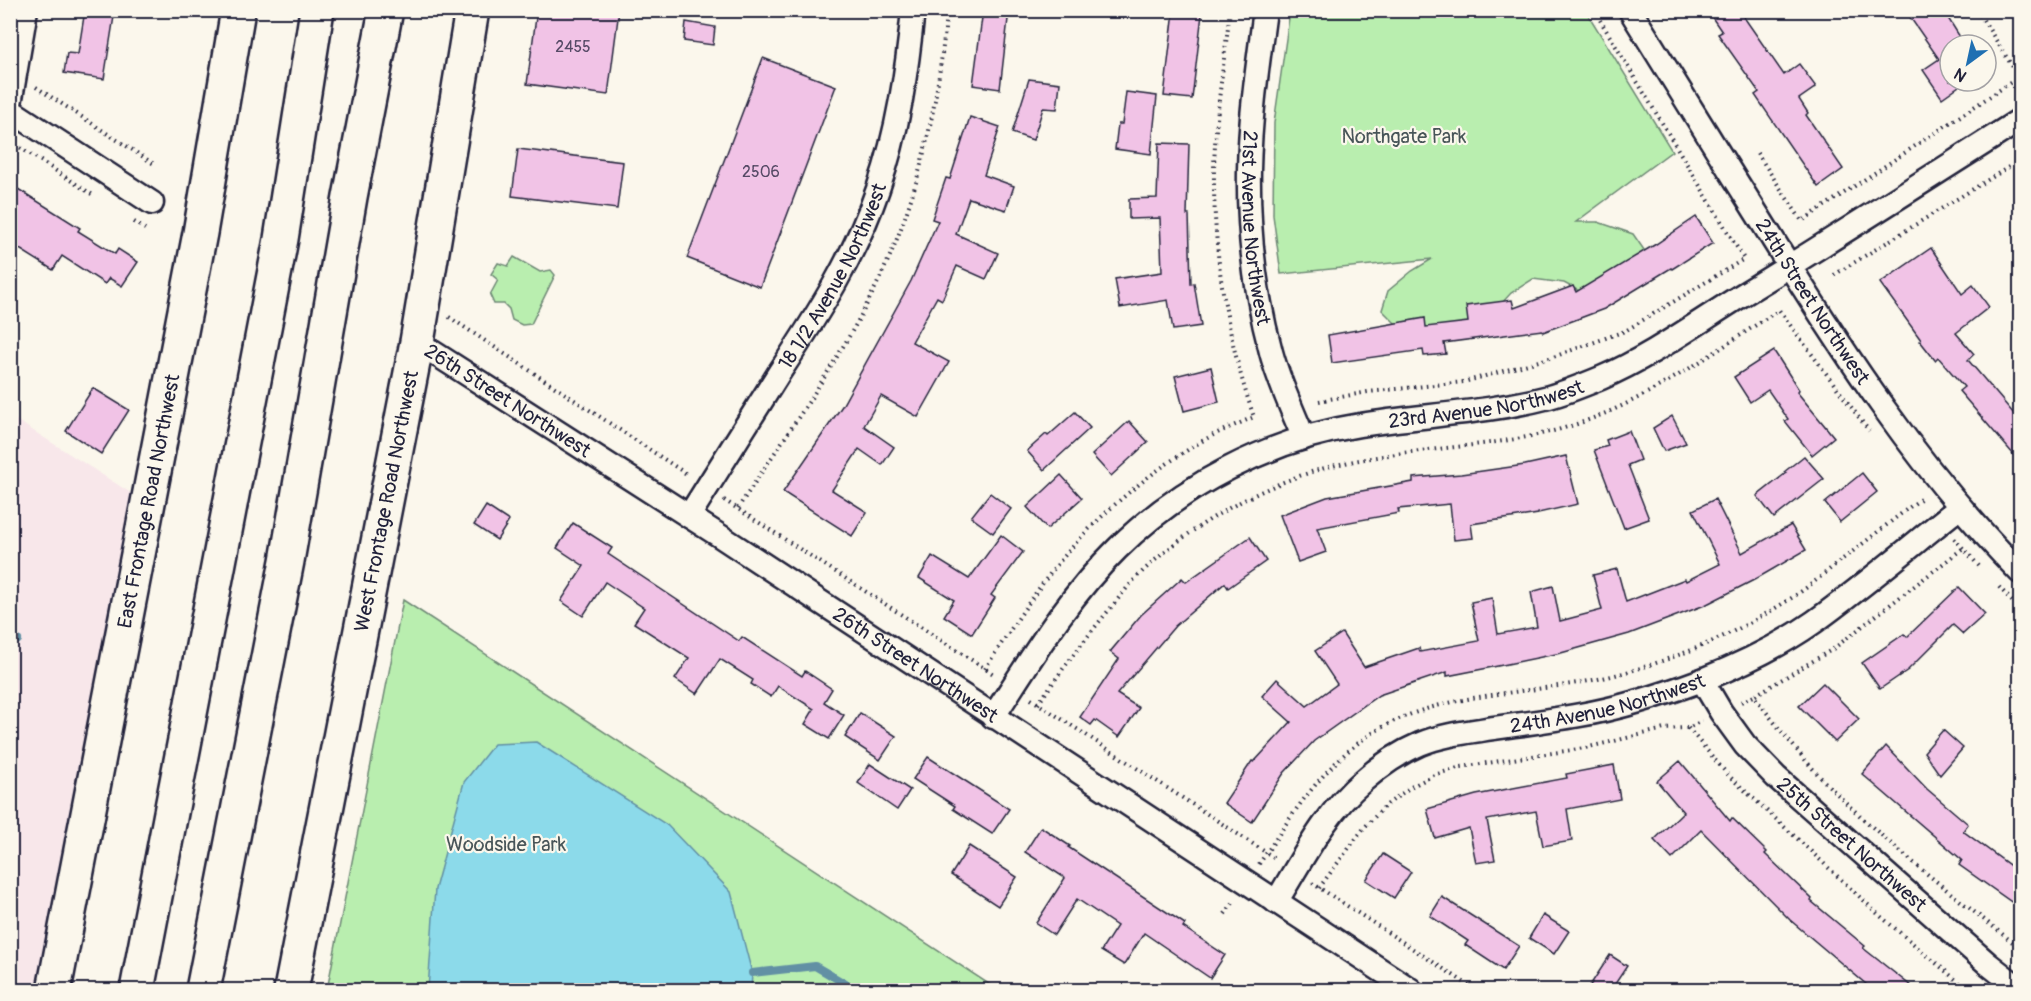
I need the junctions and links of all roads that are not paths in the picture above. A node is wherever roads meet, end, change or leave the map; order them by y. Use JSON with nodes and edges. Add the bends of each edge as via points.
{"nodes":[{"id":1,"x":26,"y":10,"type":"edge"},
{"id":2,"x":238,"y":10,"type":"edge"},
{"id":3,"x":317,"y":10,"type":"edge"},
{"id":4,"x":387,"y":10,"type":"edge"},
{"id":5,"x":472,"y":10,"type":"edge"},
{"id":6,"x":914,"y":10,"type":"edge"},
{"id":7,"x":1265,"y":10,"type":"edge"},
{"id":8,"x":1630,"y":10,"type":"edge"},
{"id":9,"x":10,"y":104,"type":"edge"},
{"id":10,"x":10,"y":110,"type":"edge"},
{"id":11,"x":2020,"y":120,"type":"edge"},
{"id":12,"x":152,"y":203,"type":"dead end"},
{"id":13,"x":1789,"y":266,"type":"junction"},
{"id":14,"x":417,"y":342,"type":"junction"},
{"id":15,"x":1304,"y":438,"type":"junction"},
{"id":16,"x":1960,"y":507,"type":"junction"},
{"id":17,"x":689,"y":516,"type":"junction"},
{"id":18,"x":2020,"y":573,"type":"edge"},
{"id":19,"x":1702,"y":680,"type":"junction"},
{"id":20,"x":993,"y":717,"type":"junction"},
{"id":21,"x":1276,"y":902,"type":"junction"},
{"id":22,"x":2020,"y":989,"type":"edge"},
{"id":23,"x":54,"y":990,"type":"edge"},
{"id":24,"x":137,"y":990,"type":"edge"},
{"id":25,"x":203,"y":990,"type":"edge"},
{"id":26,"x":291,"y":990,"type":"edge"},
{"id":27,"x":1411,"y":990,"type":"edge"}],
"edges":[{"from":1,"to":9,"type":"street"},
{"from":2,"to":23,"type":"main road","name":"East Frontage Road Northwest","via":[[200,233]]},
{"from":3,"to":24,"type":"main road","via":[[277,261]]},
{"from":4,"to":25,"type":"main road","via":[[350,197],[287,561]]},
{"from":5,"to":14,"type":"main road","name":"West Frontage Road Northwest"},
{"from":6,"to":17,"type":"street","name":"18 1/2 Avenue Northwest","via":[[887,162],[865,222],[822,308]]},
{"from":7,"to":15,"type":"street","name":"21st Avenue Northwest","via":[[1251,128],[1251,241],[1271,354]]},
{"from":8,"to":13,"type":"street","name":"24th Street Northwest"},
{"from":10,"to":12,"type":"street"},
{"from":11,"to":13,"type":"street","name":"23rd Avenue Northwest"},
{"from":13,"to":15,"type":"street","name":"23rd Avenue Northwest","via":[[1629,364],[1571,390],[1548,398],[1358,425]]},
{"from":13,"to":16,"type":"street","name":"24th Street Northwest","via":[[1896,427]]},
{"from":14,"to":17,"type":"street","name":"26th Street Northwest"},
{"from":14,"to":26,"type":"main road","name":"West Frontage Road Northwest"},
{"from":15,"to":20,"type":"street","name":"23rd Avenue Northwest","via":[[1202,484],[1136,531],[1063,612]]},
{"from":16,"to":18,"type":"street","name":"24th Street Northwest"},
{"from":16,"to":19,"type":"street","name":"24th Avenue Northwest","via":[[1814,622]]},
{"from":17,"to":20,"type":"street","name":"26th Street Northwest"},
{"from":19,"to":21,"type":"street","name":"24th Avenue Northwest","via":[[1616,708],[1422,743],[1391,759],[1338,806]]},
{"from":19,"to":22,"type":"street","name":"25th Street Northwest","via":[[1745,745],[1776,777]]},
{"from":20,"to":21,"type":"street","name":"26th Street Northwest"},
{"from":21,"to":27,"type":"street","name":"26th Street Northwest"}]}
